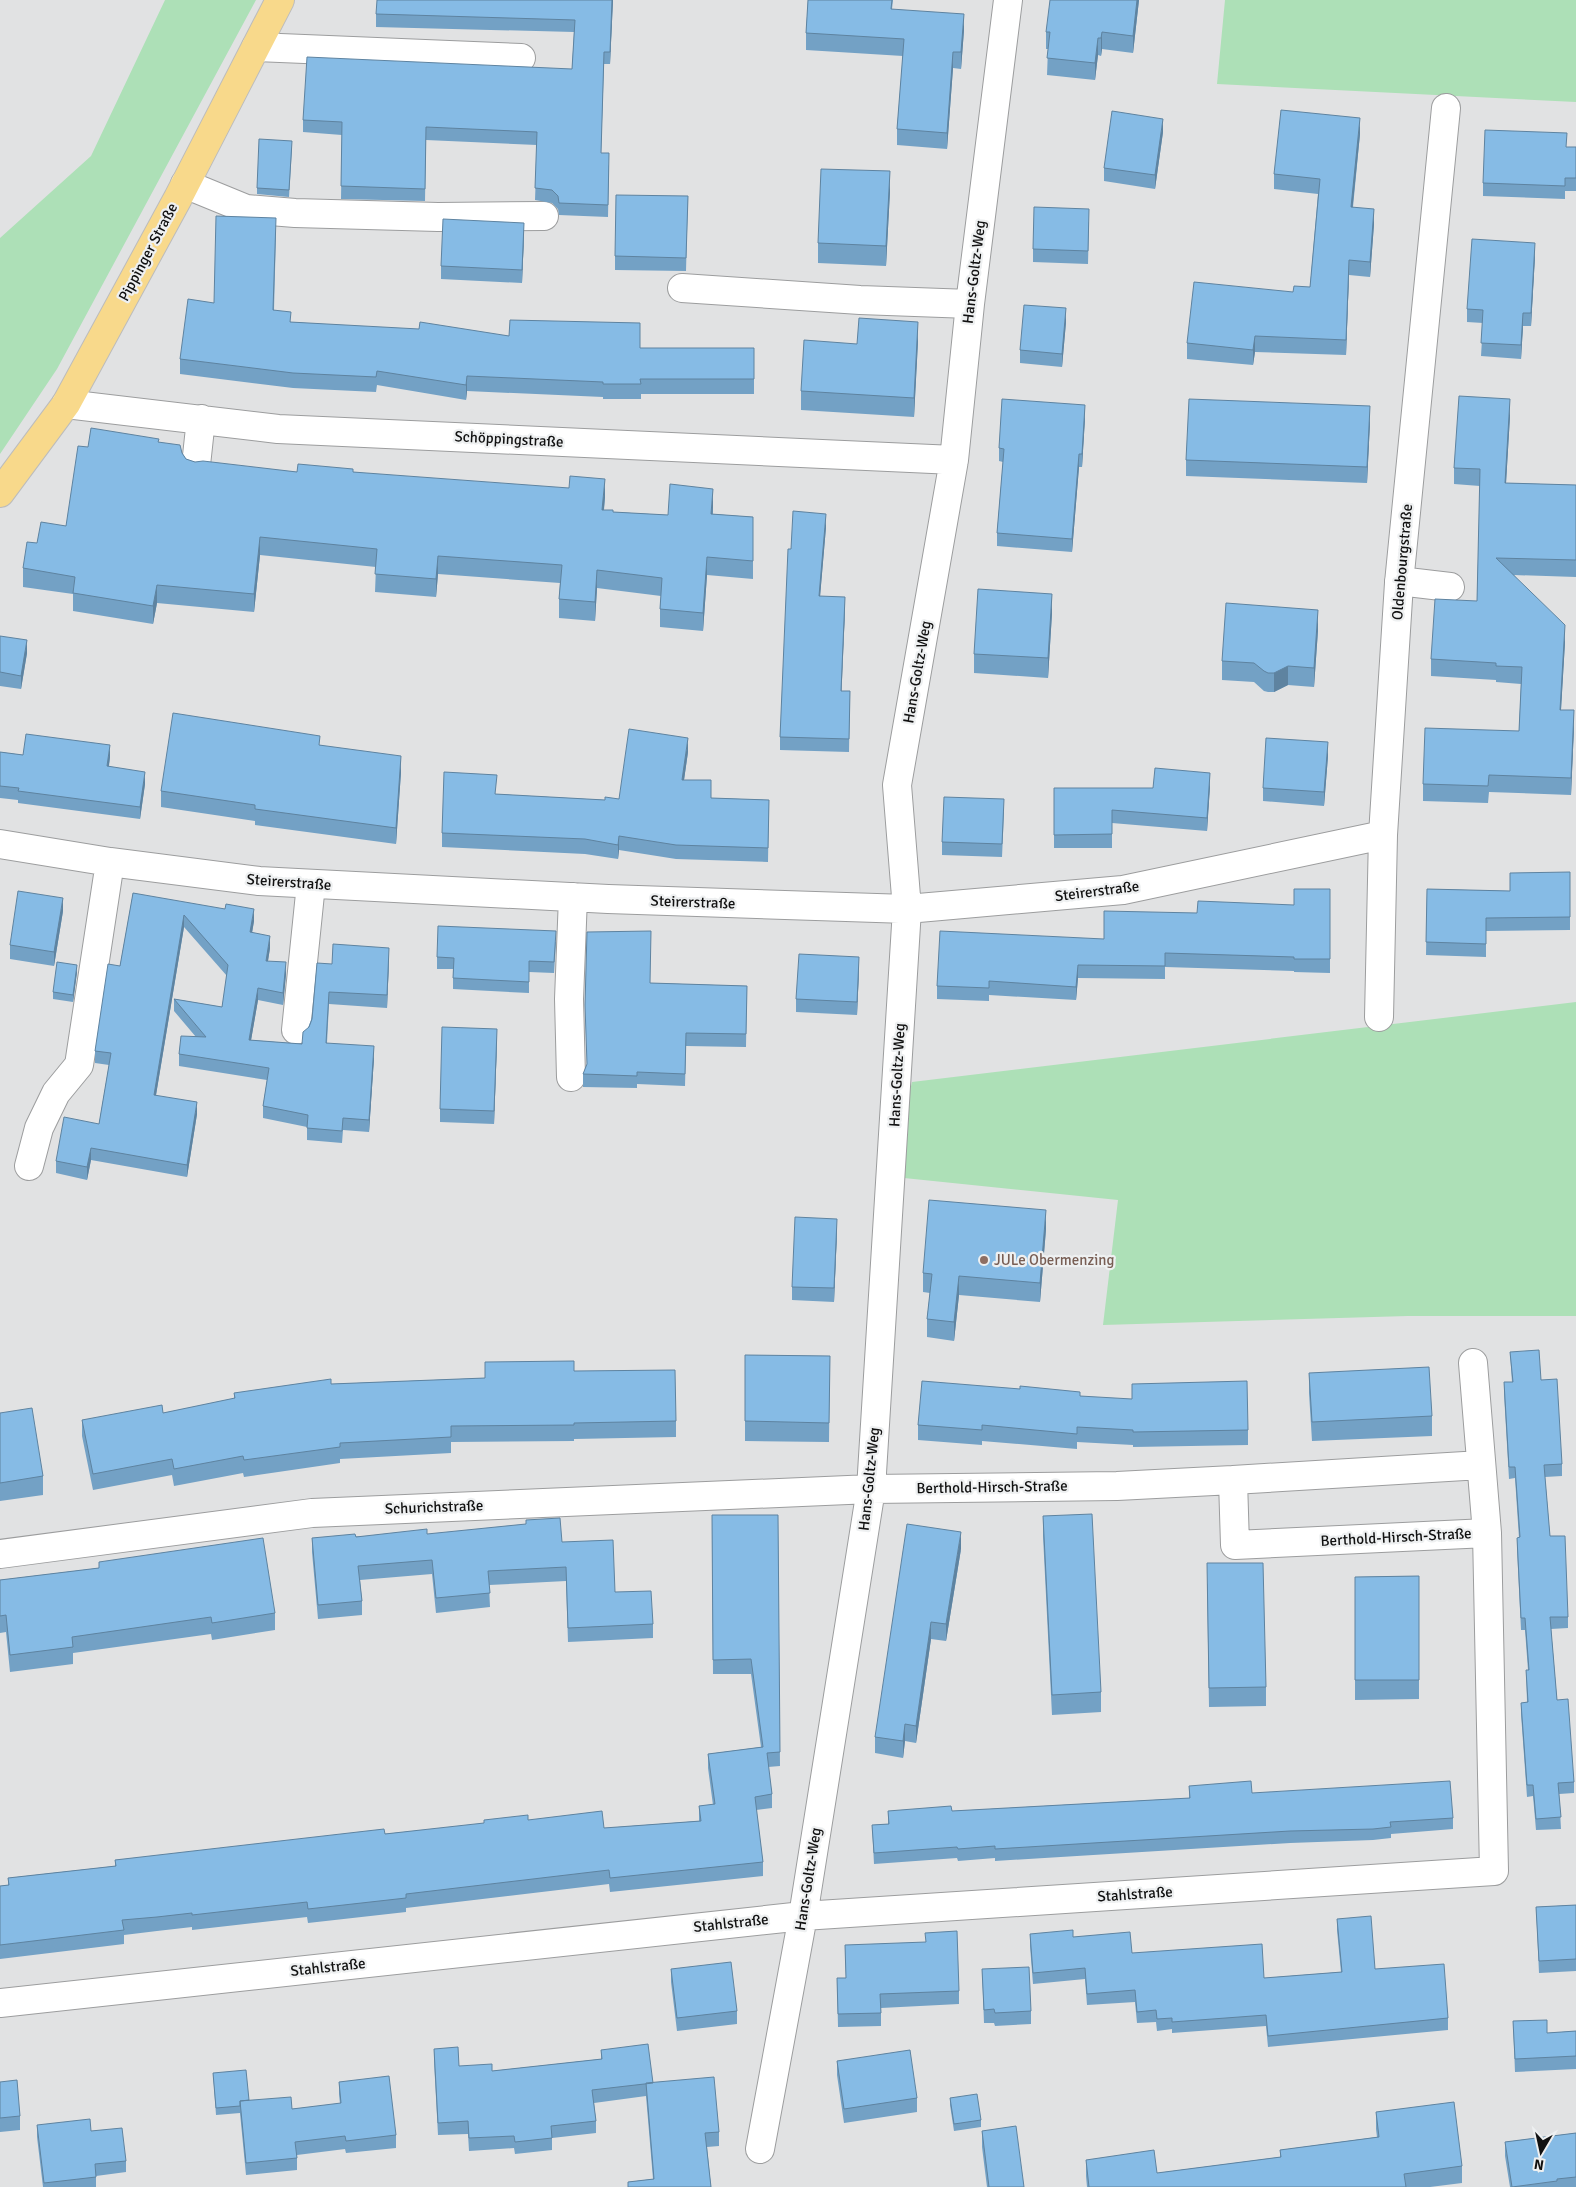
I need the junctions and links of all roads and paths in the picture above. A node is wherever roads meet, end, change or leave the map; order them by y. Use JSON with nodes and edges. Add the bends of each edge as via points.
{"nodes":[{"id":1,"x":280,"y":0,"type":"edge"},
{"id":2,"x":1008,"y":0,"type":"edge"},
{"id":3,"x":256,"y":47,"type":"junction"},
{"id":4,"x":522,"y":58,"type":"dead end"},
{"id":5,"x":1446,"y":108,"type":"dead end"},
{"id":6,"x":184,"y":184,"type":"junction"},
{"id":7,"x":544,"y":216,"type":"dead end"},
{"id":8,"x":682,"y":288,"type":"dead end"},
{"id":9,"x":970,"y":304,"type":"junction"},
{"id":10,"x":66,"y":404,"type":"junction"},
{"id":11,"x":201,"y":419,"type":"junction"},
{"id":12,"x":954,"y":460,"type":"junction"},
{"id":13,"x":196,"y":465,"type":"edge"},
{"id":14,"x":0,"y":493,"type":"edge"},
{"id":15,"x":1399,"y":581,"type":"junction"},
{"id":16,"x":1450,"y":587,"type":"dead end"},
{"id":17,"x":1383,"y":836,"type":"junction"},
{"id":18,"x":0,"y":844,"type":"edge"},
{"id":19,"x":110,"y":862,"type":"junction"},
{"id":20,"x":311,"y":884,"type":"junction"},
{"id":21,"x":573,"y":898,"type":"junction"},
{"id":22,"x":907,"y":909,"type":"junction"},
{"id":23,"x":1379,"y":1016,"type":"dead end"},
{"id":24,"x":296,"y":1030,"type":"dead end"},
{"id":25,"x":571,"y":1077,"type":"dead end"},
{"id":26,"x":29,"y":1166,"type":"dead end"},
{"id":27,"x":1473,"y":1364,"type":"dead end"},
{"id":28,"x":1481,"y":1465,"type":"junction"},
{"id":29,"x":1233,"y":1480,"type":"junction"},
{"id":30,"x":871,"y":1489,"type":"junction"},
{"id":31,"x":1486,"y":1533,"type":"junction"},
{"id":32,"x":0,"y":1554,"type":"edge"},
{"id":33,"x":803,"y":1916,"type":"junction"},
{"id":34,"x":0,"y":2003,"type":"edge"},
{"id":35,"x":760,"y":2149,"type":"dead end"}],
"edges":[{"from":1,"to":3,"type":"main road","name":"Pippinger Straße"},
{"from":2,"to":9,"type":"street","name":"Hans-Goltz-Weg"},
{"from":3,"to":4,"type":"street"},
{"from":3,"to":6,"type":"main road","name":"Pippinger Straße"},
{"from":5,"to":15,"type":"street","name":"Oldenbourgstraße"},
{"from":6,"to":7,"type":"street","via":[[246,209],[438,217]]},
{"from":6,"to":10,"type":"main road","name":"Pippinger Straße"},
{"from":8,"to":9,"type":"street"},
{"from":9,"to":12,"type":"street","name":"Hans-Goltz-Weg"},
{"from":10,"to":11,"type":"street","name":"Schöppingstraße"},
{"from":10,"to":14,"type":"main road","name":"Pippinger Straße"},
{"from":11,"to":12,"type":"street","name":"Schöppingstraße","via":[[278,429]]},
{"from":11,"to":13,"type":"street"},
{"from":12,"to":22,"type":"street","name":"Hans-Goltz-Weg","via":[[897,785]]},
{"from":15,"to":16,"type":"street"},
{"from":15,"to":17,"type":"street","name":"Oldenbourgstraße"},
{"from":17,"to":22,"type":"street","name":"Steirerstraße","via":[[1123,890]]},
{"from":17,"to":23,"type":"street","name":"Oldenbourgstraße"},
{"from":18,"to":19,"type":"street","name":"Steirerstraße"},
{"from":19,"to":20,"type":"street","name":"Steirerstraße","via":[[259,881]]},
{"from":19,"to":26,"type":"street","via":[[79,1064],[56,1093],[39,1128]]},
{"from":20,"to":21,"type":"street","name":"Steirerstraße"},
{"from":20,"to":24,"type":"street"},
{"from":21,"to":22,"type":"street","name":"Steirerstraße"},
{"from":21,"to":25,"type":"street","via":[[569,999]]},
{"from":22,"to":30,"type":"street","name":"Hans-Goltz-Weg"},
{"from":27,"to":28,"type":"street"},
{"from":28,"to":29,"type":"street","name":"Berthold-Hirsch-Straße"},
{"from":28,"to":31,"type":"street","name":"Berthold-Hirsch-Straße"},
{"from":29,"to":30,"type":"street","name":"Berthold-Hirsch-Straße","via":[[1117,1486]]},
{"from":29,"to":31,"type":"street","name":"Berthold-Hirsch-Straße","via":[[1235,1545]]},
{"from":30,"to":32,"type":"street","name":"Schurichstraße","via":[[312,1513]]},
{"from":30,"to":33,"type":"street","name":"Hans-Goltz-Weg"},
{"from":31,"to":33,"type":"street","name":"Stahlstraße","via":[[1494,1871]]},
{"from":33,"to":34,"type":"street","name":"Stahlstraße"},
{"from":33,"to":35,"type":"street","name":"Hans-Goltz-Weg"}]}
